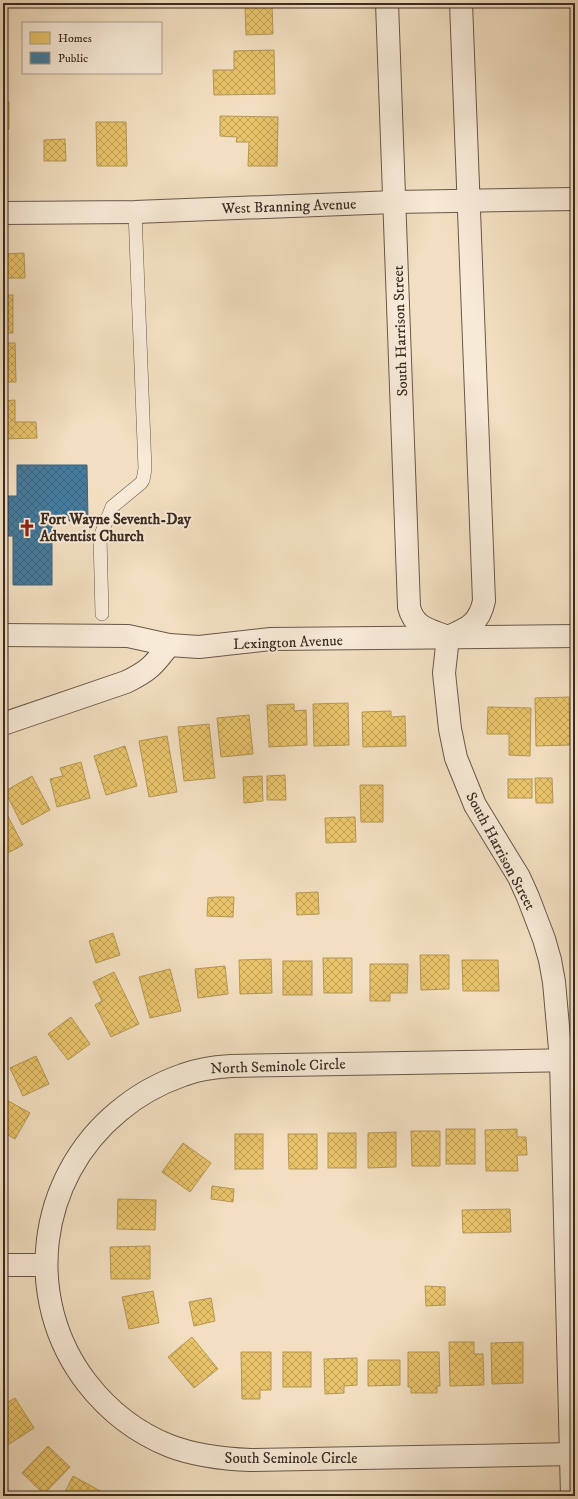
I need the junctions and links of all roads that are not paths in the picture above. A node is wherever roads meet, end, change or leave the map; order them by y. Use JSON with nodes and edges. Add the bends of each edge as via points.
{"nodes":[{"id":1,"x":387,"y":3,"type":"edge"},
{"id":2,"x":461,"y":3,"type":"edge"},
{"id":3,"x":575,"y":200,"type":"edge"},
{"id":4,"x":395,"y":202,"type":"junction"},
{"id":5,"x":468,"y":202,"type":"junction"},
{"id":6,"x":135,"y":212,"type":"junction"},
{"id":7,"x":3,"y":213,"type":"edge"},
{"id":8,"x":102,"y":614,"type":"dead end"},
{"id":9,"x":3,"y":635,"type":"edge"},
{"id":10,"x":575,"y":636,"type":"edge"},
{"id":11,"x":448,"y":637,"type":"junction"},
{"id":12,"x":169,"y":645,"type":"junction"},
{"id":13,"x":3,"y":724,"type":"edge"},
{"id":14,"x":568,"y":1060,"type":"edge"},
{"id":15,"x":3,"y":1265,"type":"edge"},
{"id":16,"x":46,"y":1265,"type":"junction"},
{"id":17,"x":573,"y":1454,"type":"edge"},
{"id":18,"x":572,"y":1496,"type":"edge"}],
"edges":[{"from":1,"to":4,"type":"street","name":"South Harrison Street"},
{"from":2,"to":5,"type":"street"},
{"from":3,"to":5,"type":"street","name":"West Branning Avenue"},
{"from":4,"to":5,"type":"street","name":"West Branning Avenue"},
{"from":4,"to":6,"type":"street","name":"West Branning Avenue"},
{"from":4,"to":11,"type":"street","name":"South Harrison Street","via":[[409,607],[411,615],[421,627]]},
{"from":5,"to":11,"type":"street","via":[[484,601],[479,617],[470,627]]},
{"from":6,"to":7,"type":"street","name":"West Branning Avenue"},
{"from":6,"to":8,"type":"lane","via":[[145,470],[141,483],[112,507],[100,536]]},
{"from":9,"to":12,"type":"street","name":"Lexington Avenue","via":[[128,636]]},
{"from":10,"to":11,"type":"street","name":"Lexington Avenue"},
{"from":11,"to":12,"type":"street","name":"Lexington Avenue","via":[[271,639],[198,647]]},
{"from":11,"to":14,"type":"street","name":"South Harrison Street","via":[[445,680],[456,758],[474,805],[519,877],[544,939]]},
{"from":12,"to":13,"type":"street","via":[[144,673],[126,682]]},
{"from":14,"to":16,"type":"street","name":"North Seminole Circle","via":[[232,1066],[184,1074],[131,1101],[104,1124],[83,1149],[66,1178],[54,1208]]},
{"from":14,"to":17,"type":"street","name":"South Harrison Street"},
{"from":15,"to":16,"type":"street"},
{"from":16,"to":17,"type":"street","name":"South Seminole Circle","via":[[54,1319],[70,1358],[82,1376],[108,1407],[149,1435],[169,1445],[216,1458],[251,1460]]},
{"from":17,"to":18,"type":"street","name":"South Harrison Street"}]}
